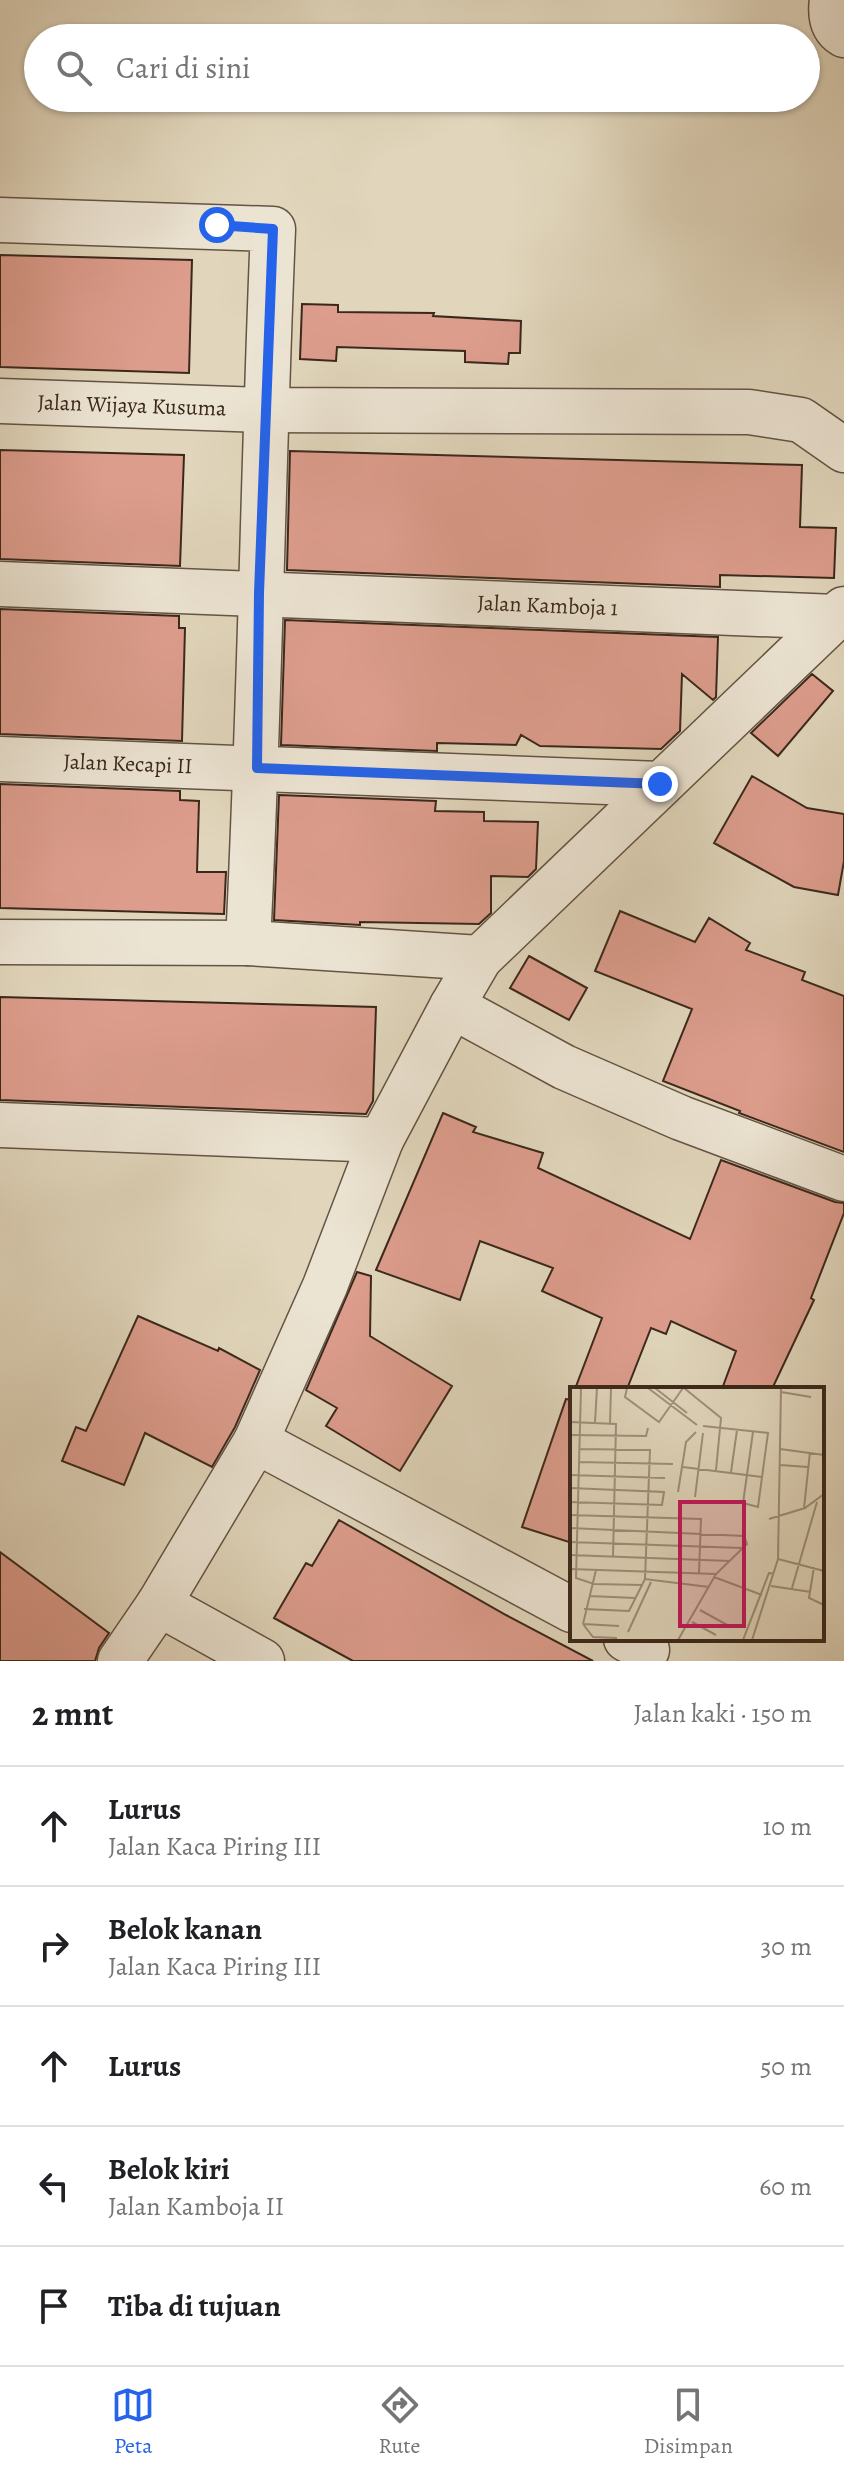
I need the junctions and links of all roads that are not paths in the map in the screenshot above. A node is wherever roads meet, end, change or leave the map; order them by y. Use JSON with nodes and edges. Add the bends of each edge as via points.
{"nodes":[{"id":1,"x":832,"y":0,"type":"edge"},
{"id":2,"x":844,"y":35,"type":"edge"},
{"id":3,"x":0,"y":220,"type":"edge"},
{"id":4,"x":0,"y":401,"type":"edge"},
{"id":5,"x":265,"y":410,"type":"junction"},
{"id":6,"x":844,"y":450,"type":"edge"},
{"id":7,"x":0,"y":584,"type":"edge"},
{"id":8,"x":259,"y":593,"type":"junction"},
{"id":9,"x":841,"y":613,"type":"edge"},
{"id":10,"x":0,"y":759,"type":"edge"},
{"id":11,"x":257,"y":768,"type":"junction"},
{"id":12,"x":660,"y":784,"type":"junction"},
{"id":13,"x":0,"y":942,"type":"edge"},
{"id":14,"x":248,"y":943,"type":"junction"},
{"id":15,"x":480,"y":958,"type":"junction"},
{"id":16,"x":452,"y":1006,"type":"junction"},
{"id":17,"x":0,"y":1125,"type":"edge"},
{"id":18,"x":381,"y":1140,"type":"junction"},
{"id":19,"x":844,"y":1179,"type":"edge"},
{"id":20,"x":256,"y":1441,"type":"junction"},
{"id":21,"x":159,"y":1604,"type":"junction"},
{"id":22,"x":570,"y":1609,"type":"edge"},
{"id":23,"x":120,"y":1661,"type":"edge"},
{"id":24,"x":262,"y":1661,"type":"edge"}],
"edges":[{"from":1,"to":2,"type":"street","via":[[832,19]]},
{"from":3,"to":5,"type":"street","via":[[273,229]]},
{"from":4,"to":5,"type":"street","name":"Jalan Wijaya Kusuma"},
{"from":5,"to":6,"type":"street","name":"Jalan Wijaya Kusuma","via":[[749,412],[801,420]]},
{"from":5,"to":8,"type":"street"},
{"from":7,"to":8,"type":"street","name":"Jalan Kamboja 1"},
{"from":8,"to":9,"type":"street","name":"Jalan Kamboja 1"},
{"from":8,"to":11,"type":"street"},
{"from":9,"to":12,"type":"street"},
{"from":10,"to":11,"type":"street","name":"Jalan Kecapi II"},
{"from":11,"to":12,"type":"street","name":"Jalan Kecapi II"},
{"from":11,"to":14,"type":"street"},
{"from":12,"to":15,"type":"street"},
{"from":13,"to":14,"type":"street"},
{"from":14,"to":15,"type":"street"},
{"from":15,"to":16,"type":"street"},
{"from":16,"to":18,"type":"street"},
{"from":16,"to":19,"type":"street","via":[[564,1067]]},
{"from":17,"to":18,"type":"street"},
{"from":18,"to":20,"type":"street","via":[[325,1286]]},
{"from":20,"to":21,"type":"street"},
{"from":20,"to":22,"type":"street"},
{"from":21,"to":23,"type":"street"},
{"from":21,"to":24,"type":"street"}]}
